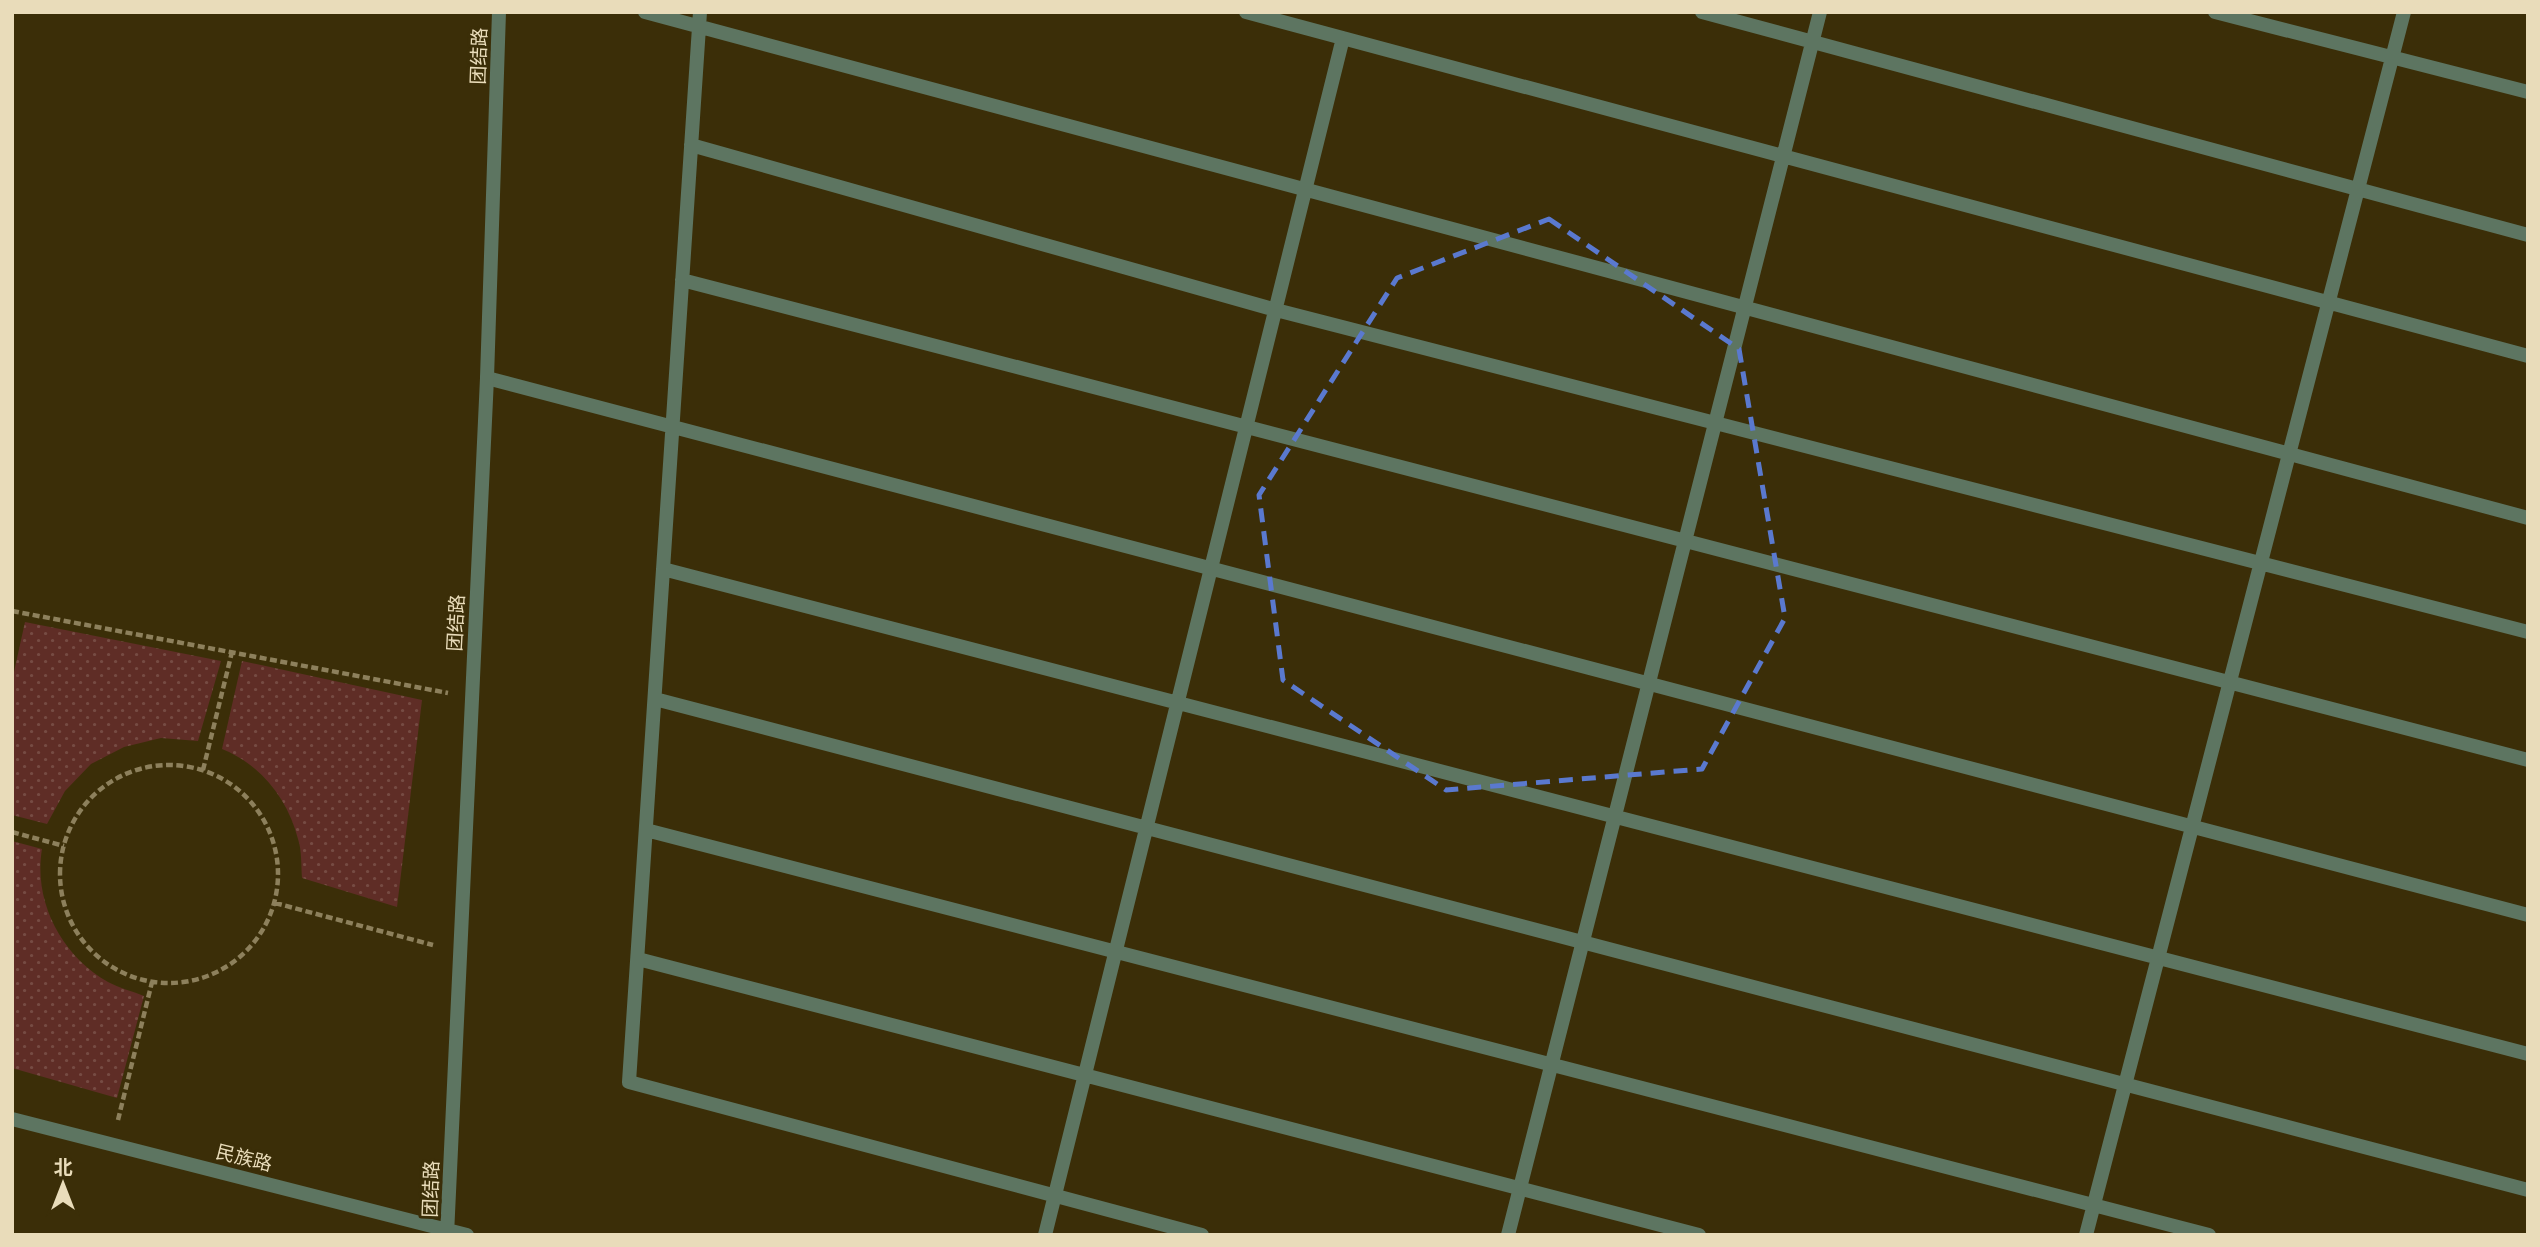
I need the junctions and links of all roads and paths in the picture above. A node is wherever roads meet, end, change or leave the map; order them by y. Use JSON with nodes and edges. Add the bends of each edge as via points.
{"nodes":[{"id":1,"x":499,"y":12,"type":"edge"},
{"id":2,"x":645,"y":12,"type":"edge"},
{"id":3,"x":1246,"y":12,"type":"edge"},
{"id":4,"x":1702,"y":12,"type":"edge"},
{"id":5,"x":1821,"y":12,"type":"edge"},
{"id":6,"x":2216,"y":12,"type":"edge"},
{"id":7,"x":2404,"y":12,"type":"edge"},
{"id":8,"x":700,"y":20,"type":"edge"},
{"id":9,"x":1343,"y":38,"type":"junction"},
{"id":10,"x":1813,"y":42,"type":"junction"},
{"id":11,"x":2392,"y":58,"type":"junction"},
{"id":12,"x":2528,"y":92,"type":"edge"},
{"id":13,"x":691,"y":145,"type":"junction"},
{"id":14,"x":1783,"y":157,"type":"junction"},
{"id":15,"x":1306,"y":190,"type":"junction"},
{"id":16,"x":2358,"y":190,"type":"junction"},
{"id":17,"x":2528,"y":235,"type":"edge"},
{"id":18,"x":682,"y":280,"type":"junction"},
{"id":19,"x":2329,"y":303,"type":"junction"},
{"id":20,"x":1745,"y":308,"type":"junction"},
{"id":21,"x":1276,"y":310,"type":"junction"},
{"id":22,"x":2528,"y":356,"type":"edge"},
{"id":23,"x":487,"y":378,"type":"junction"},
{"id":24,"x":1715,"y":423,"type":"junction"},
{"id":25,"x":1247,"y":426,"type":"junction"},
{"id":26,"x":673,"y":427,"type":"junction"},
{"id":27,"x":2289,"y":454,"type":"junction"},
{"id":28,"x":2528,"y":518,"type":"edge"},
{"id":29,"x":1685,"y":541,"type":"junction"},
{"id":30,"x":2261,"y":564,"type":"junction"},
{"id":31,"x":663,"y":569,"type":"junction"},
{"id":32,"x":1212,"y":569,"type":"junction"},
{"id":33,"x":12,"y":611,"type":"edge"},
{"id":34,"x":2528,"y":632,"type":"edge"},
{"id":35,"x":232,"y":652,"type":"junction"},
{"id":36,"x":2230,"y":682,"type":"junction"},
{"id":37,"x":1649,"y":684,"type":"junction"},
{"id":38,"x":472,"y":698,"type":"junction"},
{"id":39,"x":655,"y":699,"type":"junction"},
{"id":40,"x":1178,"y":702,"type":"junction"},
{"id":41,"x":2528,"y":760,"type":"edge"},
{"id":42,"x":203,"y":770,"type":"junction"},
{"id":43,"x":1615,"y":816,"type":"junction"},
{"id":44,"x":1147,"y":827,"type":"junction"},
{"id":45,"x":2192,"y":827,"type":"junction"},
{"id":46,"x":646,"y":830,"type":"junction"},
{"id":47,"x":12,"y":832,"type":"edge"},
{"id":48,"x":64,"y":846,"type":"junction"},
{"id":49,"x":275,"y":903,"type":"junction"},
{"id":50,"x":2528,"y":915,"type":"edge"},
{"id":51,"x":1583,"y":942,"type":"junction"},
{"id":52,"x":460,"y":952,"type":"junction"},
{"id":53,"x":1116,"y":952,"type":"junction"},
{"id":54,"x":2159,"y":958,"type":"junction"},
{"id":55,"x":638,"y":959,"type":"junction"},
{"id":56,"x":152,"y":982,"type":"junction"},
{"id":57,"x":2528,"y":1054,"type":"edge"},
{"id":58,"x":1551,"y":1065,"type":"junction"},
{"id":59,"x":1085,"y":1075,"type":"junction"},
{"id":60,"x":2125,"y":1084,"type":"junction"},
{"id":61,"x":12,"y":1119,"type":"edge"},
{"id":62,"x":112,"y":1144,"type":"junction"},
{"id":63,"x":1520,"y":1188,"type":"junction"},
{"id":64,"x":2528,"y":1190,"type":"edge"},
{"id":65,"x":1055,"y":1195,"type":"junction"},
{"id":66,"x":2094,"y":1205,"type":"junction"},
{"id":67,"x":448,"y":1232,"type":"edge"},
{"id":68,"x":467,"y":1235,"type":"edge"},
{"id":69,"x":1045,"y":1235,"type":"edge"},
{"id":70,"x":1202,"y":1235,"type":"edge"},
{"id":71,"x":1508,"y":1235,"type":"edge"},
{"id":72,"x":1699,"y":1235,"type":"edge"},
{"id":73,"x":2086,"y":1235,"type":"edge"},
{"id":74,"x":2208,"y":1235,"type":"edge"}],
"edges":[{"from":1,"to":23,"type":"street","name":"团结路"},
{"from":2,"to":8,"type":"street"},
{"from":3,"to":9,"type":"street"},
{"from":4,"to":10,"type":"street"},
{"from":5,"to":10,"type":"street"},
{"from":6,"to":11,"type":"street"},
{"from":7,"to":11,"type":"street"},
{"from":8,"to":13,"type":"street"},
{"from":8,"to":15,"type":"street"},
{"from":9,"to":14,"type":"street"},
{"from":9,"to":15,"type":"street"},
{"from":10,"to":14,"type":"street"},
{"from":10,"to":16,"type":"street"},
{"from":11,"to":12,"type":"street"},
{"from":11,"to":16,"type":"street"},
{"from":13,"to":18,"type":"street"},
{"from":13,"to":21,"type":"street"},
{"from":14,"to":19,"type":"street"},
{"from":14,"to":20,"type":"street"},
{"from":15,"to":20,"type":"street"},
{"from":15,"to":21,"type":"street"},
{"from":16,"to":17,"type":"street"},
{"from":16,"to":19,"type":"street"},
{"from":18,"to":25,"type":"street"},
{"from":18,"to":26,"type":"street"},
{"from":19,"to":22,"type":"street"},
{"from":19,"to":27,"type":"street"},
{"from":20,"to":24,"type":"street"},
{"from":20,"to":27,"type":"street"},
{"from":21,"to":24,"type":"street"},
{"from":21,"to":25,"type":"street"},
{"from":23,"to":26,"type":"street"},
{"from":23,"to":38,"type":"street","name":"团结路"},
{"from":24,"to":29,"type":"street"},
{"from":24,"to":30,"type":"street"},
{"from":25,"to":29,"type":"street"},
{"from":25,"to":32,"type":"street"},
{"from":26,"to":31,"type":"street"},
{"from":26,"to":32,"type":"street"},
{"from":27,"to":28,"type":"street"},
{"from":27,"to":30,"type":"street"},
{"from":29,"to":36,"type":"street"},
{"from":29,"to":37,"type":"street"},
{"from":30,"to":34,"type":"street"},
{"from":30,"to":36,"type":"street"},
{"from":31,"to":39,"type":"street"},
{"from":31,"to":40,"type":"street"},
{"from":32,"to":37,"type":"street"},
{"from":32,"to":40,"type":"street"},
{"from":33,"to":35,"type":"path"},
{"from":35,"to":38,"type":"path"},
{"from":35,"to":42,"type":"path"},
{"from":36,"to":41,"type":"street"},
{"from":36,"to":45,"type":"street"},
{"from":37,"to":43,"type":"street"},
{"from":37,"to":45,"type":"street"},
{"from":38,"to":52,"type":"street","name":"团结路"},
{"from":39,"to":44,"type":"street"},
{"from":39,"to":46,"type":"street"},
{"from":40,"to":43,"type":"street"},
{"from":40,"to":44,"type":"street"},
{"from":42,"to":48,"type":"path","via":[[174,765],[145,768],[117,778],[93,796],[75,819]]},
{"from":42,"to":49,"type":"path","via":[[228,782],[266,822],[276,848]]},
{"from":43,"to":51,"type":"street"},
{"from":43,"to":54,"type":"street"},
{"from":44,"to":51,"type":"street"},
{"from":44,"to":53,"type":"street"},
{"from":45,"to":50,"type":"street"},
{"from":45,"to":54,"type":"street"},
{"from":46,"to":53,"type":"street"},
{"from":46,"to":55,"type":"street"},
{"from":47,"to":48,"type":"path"},
{"from":48,"to":56,"type":"path","via":[[60,876],[65,906],[78,933],[97,956],[122,973]]},
{"from":49,"to":52,"type":"path"},
{"from":49,"to":56,"type":"path","via":[[265,927],[228,966],[204,977]]},
{"from":51,"to":58,"type":"street"},
{"from":51,"to":60,"type":"street"},
{"from":52,"to":67,"type":"street","name":"团结路"},
{"from":53,"to":58,"type":"street"},
{"from":53,"to":59,"type":"street"},
{"from":54,"to":57,"type":"street"},
{"from":54,"to":60,"type":"street"},
{"from":55,"to":59,"type":"street"},
{"from":55,"to":65,"type":"street","via":[[629,1082]]},
{"from":56,"to":62,"type":"path"},
{"from":58,"to":63,"type":"street"},
{"from":58,"to":66,"type":"street"},
{"from":59,"to":63,"type":"street"},
{"from":59,"to":65,"type":"street"},
{"from":60,"to":64,"type":"street"},
{"from":60,"to":66,"type":"street"},
{"from":61,"to":62,"type":"street","name":"民族路"},
{"from":62,"to":67,"type":"street","name":"民族路"},
{"from":63,"to":71,"type":"street"},
{"from":63,"to":72,"type":"street"},
{"from":65,"to":69,"type":"street"},
{"from":65,"to":70,"type":"street"},
{"from":66,"to":73,"type":"street"},
{"from":66,"to":74,"type":"street"},
{"from":67,"to":68,"type":"street","name":"民族路"}]}
